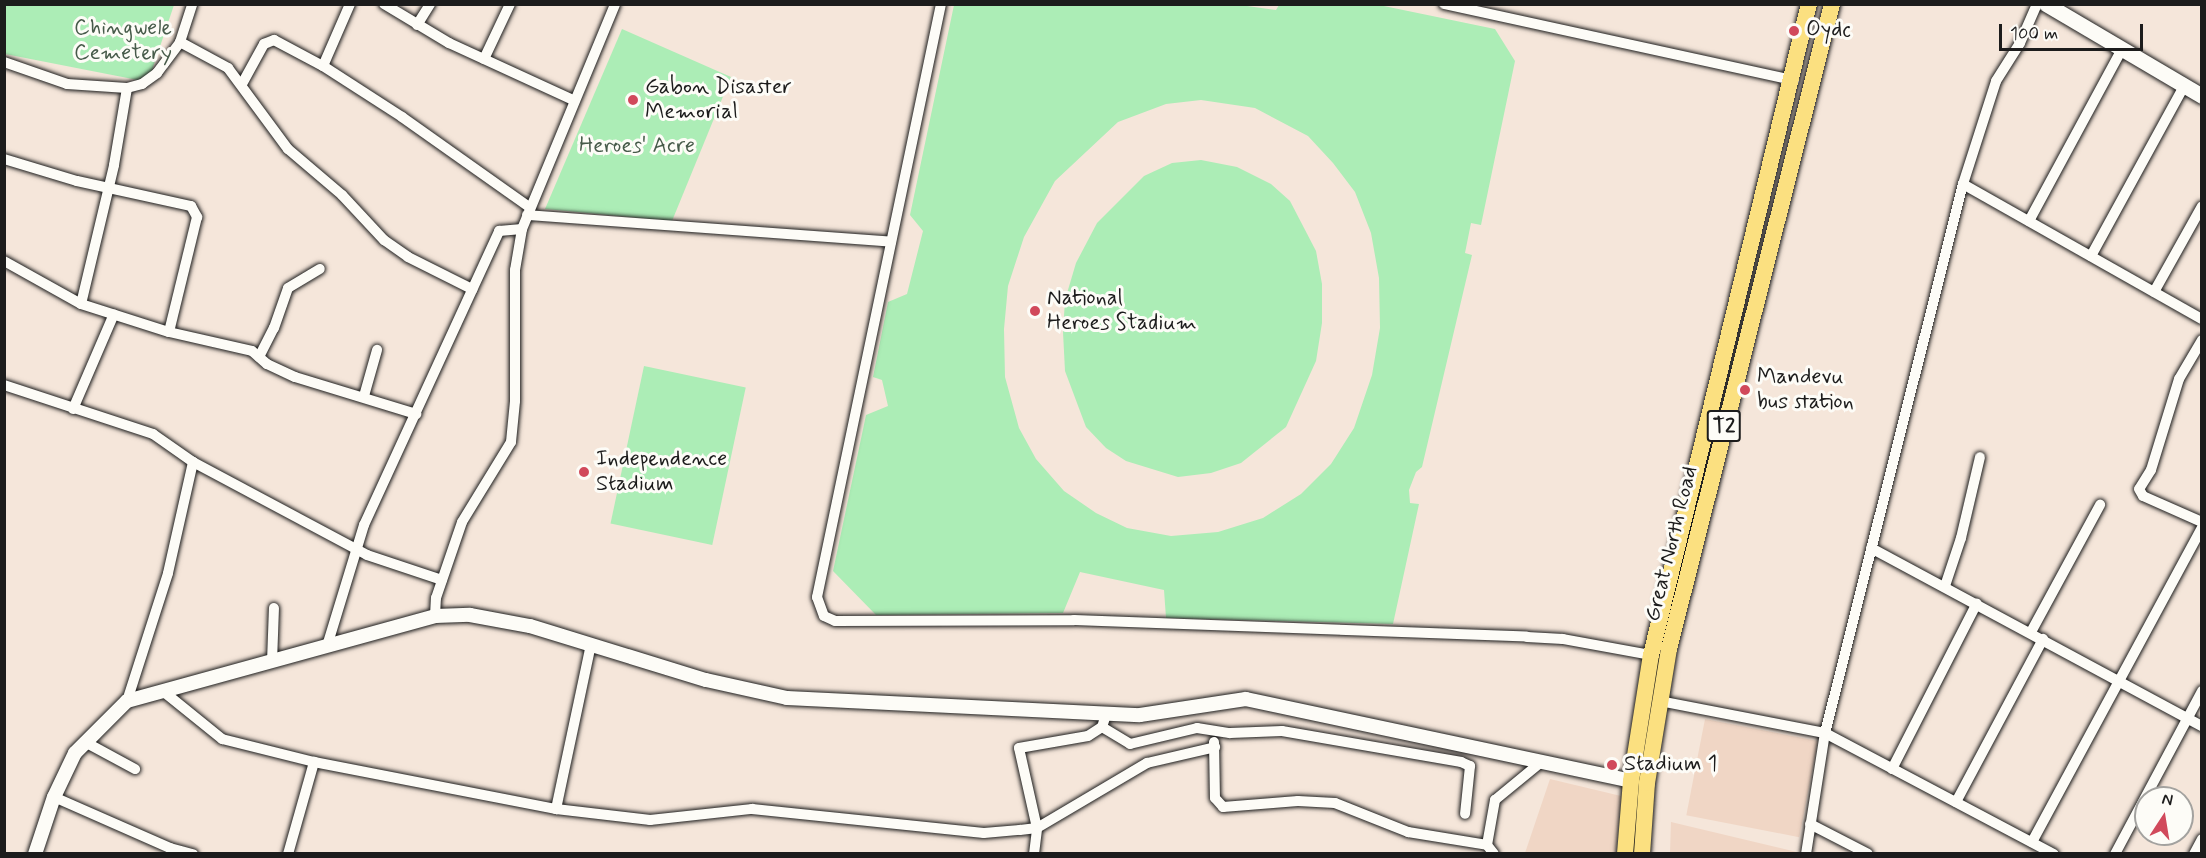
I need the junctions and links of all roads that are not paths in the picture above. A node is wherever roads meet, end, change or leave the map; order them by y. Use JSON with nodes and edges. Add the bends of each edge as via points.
{"nodes":[{"id":1,"x":192,"y":4,"type":"edge"},
{"id":2,"x":350,"y":4,"type":"edge"},
{"id":3,"x":384,"y":4,"type":"edge"},
{"id":4,"x":430,"y":4,"type":"edge"},
{"id":5,"x":510,"y":4,"type":"edge"},
{"id":6,"x":615,"y":4,"type":"edge"},
{"id":7,"x":941,"y":4,"type":"edge"},
{"id":8,"x":1443,"y":4,"type":"edge"},
{"id":9,"x":1809,"y":4,"type":"edge"},
{"id":10,"x":2037,"y":4,"type":"edge"},
{"id":11,"x":2046,"y":4,"type":"edge"},
{"id":12,"x":1833,"y":8,"type":"edge"},
{"id":13,"x":417,"y":25,"type":"junction"},
{"id":14,"x":180,"y":42,"type":"junction"},
{"id":15,"x":2122,"y":49,"type":"junction"},
{"id":16,"x":484,"y":58,"type":"junction"},
{"id":17,"x":4,"y":62,"type":"edge"},
{"id":18,"x":323,"y":66,"type":"junction"},
{"id":19,"x":1794,"y":80,"type":"junction"},
{"id":20,"x":242,"y":84,"type":"junction"},
{"id":21,"x":2184,"y":86,"type":"junction"},
{"id":22,"x":127,"y":88,"type":"junction"},
{"id":23,"x":2202,"y":96,"type":"edge"},
{"id":24,"x":573,"y":100,"type":"junction"},
{"id":25,"x":4,"y":159,"type":"edge"},
{"id":26,"x":1963,"y":184,"type":"junction"},
{"id":27,"x":107,"y":187,"type":"junction"},
{"id":28,"x":2202,"y":206,"type":"edge"},
{"id":29,"x":528,"y":211,"type":"junction"},
{"id":30,"x":2029,"y":221,"type":"junction"},
{"id":31,"x":522,"y":229,"type":"junction"},
{"id":32,"x":891,"y":242,"type":"junction"},
{"id":33,"x":2091,"y":256,"type":"junction"},
{"id":34,"x":4,"y":261,"type":"edge"},
{"id":35,"x":320,"y":269,"type":"dead end"},
{"id":36,"x":472,"y":288,"type":"junction"},
{"id":37,"x":2154,"y":292,"type":"junction"},
{"id":38,"x":81,"y":304,"type":"junction"},
{"id":39,"x":114,"y":314,"type":"junction"},
{"id":40,"x":2202,"y":319,"type":"edge"},
{"id":41,"x":169,"y":332,"type":"junction"},
{"id":42,"x":2202,"y":339,"type":"edge"},
{"id":43,"x":377,"y":350,"type":"dead end"},
{"id":44,"x":259,"y":357,"type":"junction"},
{"id":45,"x":4,"y":385,"type":"edge"},
{"id":46,"x":364,"y":396,"type":"junction"},
{"id":47,"x":73,"y":409,"type":"junction"},
{"id":48,"x":416,"y":414,"type":"junction"},
{"id":49,"x":1980,"y":457,"type":"dead end"},
{"id":50,"x":194,"y":462,"type":"junction"},
{"id":51,"x":2100,"y":505,"type":"dead end"},
{"id":52,"x":2202,"y":522,"type":"edge"},
{"id":53,"x":2202,"y":528,"type":"edge"},
{"id":54,"x":354,"y":548,"type":"junction"},
{"id":55,"x":1871,"y":548,"type":"junction"},
{"id":56,"x":442,"y":580,"type":"junction"},
{"id":57,"x":1945,"y":586,"type":"junction"},
{"id":58,"x":1977,"y":603,"type":"junction"},
{"id":59,"x":274,"y":608,"type":"dead end"},
{"id":60,"x":435,"y":616,"type":"junction"},
{"id":61,"x":2031,"y":632,"type":"junction"},
{"id":62,"x":2043,"y":639,"type":"junction"},
{"id":63,"x":591,"y":645,"type":"junction"},
{"id":64,"x":327,"y":646,"type":"junction"},
{"id":65,"x":1651,"y":655,"type":"junction"},
{"id":66,"x":272,"y":662,"type":"junction"},
{"id":67,"x":2120,"y":681,"type":"junction"},
{"id":68,"x":2202,"y":691,"type":"edge"},
{"id":69,"x":164,"y":692,"type":"junction"},
{"id":70,"x":1660,"y":701,"type":"junction"},
{"id":71,"x":127,"y":702,"type":"junction"},
{"id":72,"x":2187,"y":717,"type":"junction"},
{"id":73,"x":1104,"y":721,"type":"junction"},
{"id":74,"x":2202,"y":726,"type":"edge"},
{"id":75,"x":1213,"y":732,"type":"junction"},
{"id":76,"x":1825,"y":733,"type":"junction"},
{"id":77,"x":85,"y":742,"type":"junction"},
{"id":78,"x":1215,"y":747,"type":"junction"},
{"id":79,"x":314,"y":762,"type":"junction"},
{"id":80,"x":1540,"y":763,"type":"junction"},
{"id":81,"x":135,"y":769,"type":"dead end"},
{"id":82,"x":1892,"y":769,"type":"junction"},
{"id":83,"x":1630,"y":781,"type":"junction"},
{"id":84,"x":54,"y":796,"type":"junction"},
{"id":85,"x":1956,"y":802,"type":"junction"},
{"id":86,"x":556,"y":809,"type":"junction"},
{"id":87,"x":1465,"y":814,"type":"dead end"},
{"id":88,"x":1810,"y":824,"type":"junction"},
{"id":89,"x":1037,"y":828,"type":"junction"},
{"id":90,"x":2202,"y":839,"type":"edge"},
{"id":91,"x":2037,"y":847,"type":"edge"},
{"id":92,"x":1490,"y":849,"type":"edge"},
{"id":93,"x":35,"y":854,"type":"edge"},
{"id":94,"x":193,"y":854,"type":"edge"},
{"id":95,"x":288,"y":854,"type":"edge"},
{"id":96,"x":1034,"y":854,"type":"edge"},
{"id":97,"x":1625,"y":854,"type":"edge"},
{"id":98,"x":1642,"y":854,"type":"edge"},
{"id":99,"x":1806,"y":854,"type":"edge"},
{"id":100,"x":1868,"y":854,"type":"edge"},
{"id":101,"x":2054,"y":854,"type":"edge"},
{"id":102,"x":2115,"y":854,"type":"edge"},
{"id":103,"x":2194,"y":854,"type":"edge"}],
"edges":[{"from":1,"to":14,"type":"street"},
{"from":2,"to":18,"type":"street"},
{"from":3,"to":13,"type":"street"},
{"from":4,"to":13,"type":"street"},
{"from":5,"to":16,"type":"street"},
{"from":6,"to":24,"type":"street"},
{"from":7,"to":32,"type":"street"},
{"from":8,"to":19,"type":"street"},
{"from":9,"to":19,"type":"main road","name":"Great North Road","number":"T2"},
{"from":10,"to":26,"type":"street","via":[[2020,43],[1996,81]]},
{"from":11,"to":15,"type":"main road"},
{"from":12,"to":70,"type":"main road","name":"Great North Road","number":"T2","via":[[1710,480]]},
{"from":13,"to":16,"type":"street"},
{"from":14,"to":20,"type":"street","via":[[228,68]]},
{"from":14,"to":22,"type":"street","via":[[157,73],[142,84]]},
{"from":15,"to":21,"type":"main road"},
{"from":15,"to":30,"type":"street"},
{"from":16,"to":24,"type":"street"},
{"from":17,"to":22,"type":"street","via":[[67,84]]},
{"from":18,"to":20,"type":"street","via":[[274,40],[268,41]]},
{"from":18,"to":29,"type":"street"},
{"from":19,"to":65,"type":"main road","name":"Great North Road","number":"T2"},
{"from":20,"to":36,"type":"street","via":[[288,149],[342,195],[384,240],[408,257]]},
{"from":21,"to":23,"type":"main road"},
{"from":21,"to":33,"type":"street"},
{"from":22,"to":27,"type":"street"},
{"from":24,"to":29,"type":"street"},
{"from":25,"to":27,"type":"street"},
{"from":26,"to":30,"type":"street"},
{"from":26,"to":55,"type":"street"},
{"from":27,"to":38,"type":"street"},
{"from":27,"to":41,"type":"street","via":[[181,201],[191,206],[197,217]]},
{"from":28,"to":37,"type":"street"},
{"from":29,"to":31,"type":"street"},
{"from":29,"to":32,"type":"street"},
{"from":30,"to":33,"type":"street"},
{"from":31,"to":36,"type":"street","via":[[499,231]]},
{"from":31,"to":56,"type":"street","via":[[515,270],[515,401],[511,442],[462,522]]},
{"from":32,"to":65,"type":"street","via":[[817,597],[824,616],[835,621],[1063,620],[1527,637],[1563,639]]},
{"from":33,"to":37,"type":"street"},
{"from":34,"to":38,"type":"street"},
{"from":35,"to":44,"type":"street","via":[[288,288]]},
{"from":36,"to":48,"type":"street"},
{"from":37,"to":40,"type":"street"},
{"from":38,"to":39,"type":"street"},
{"from":39,"to":41,"type":"street"},
{"from":39,"to":47,"type":"street"},
{"from":41,"to":44,"type":"street","via":[[252,351]]},
{"from":42,"to":52,"type":"street","via":[[2179,379],[2151,470],[2139,489],[2143,496]]},
{"from":43,"to":46,"type":"street"},
{"from":44,"to":46,"type":"street","via":[[295,377]]},
{"from":45,"to":47,"type":"street"},
{"from":46,"to":48,"type":"street"},
{"from":47,"to":50,"type":"street","via":[[153,434]]},
{"from":48,"to":54,"type":"street"},
{"from":49,"to":57,"type":"street"},
{"from":50,"to":54,"type":"street"},
{"from":50,"to":71,"type":"street","via":[[168,573]]},
{"from":51,"to":61,"type":"street"},
{"from":53,"to":67,"type":"street"},
{"from":54,"to":56,"type":"street"},
{"from":54,"to":64,"type":"street"},
{"from":55,"to":57,"type":"street"},
{"from":55,"to":76,"type":"street"},
{"from":56,"to":60,"type":"street"},
{"from":57,"to":58,"type":"street"},
{"from":58,"to":61,"type":"street"},
{"from":58,"to":82,"type":"street"},
{"from":59,"to":66,"type":"street"},
{"from":60,"to":63,"type":"street","via":[[470,615],[507,621]]},
{"from":60,"to":64,"type":"street"},
{"from":61,"to":62,"type":"street"},
{"from":62,"to":67,"type":"street"},
{"from":62,"to":85,"type":"street"},
{"from":63,"to":73,"type":"street","via":[[726,686],[787,698]]},
{"from":63,"to":86,"type":"street"},
{"from":64,"to":66,"type":"street"},
{"from":65,"to":83,"type":"main road","name":"Great North Road","number":"T2"},
{"from":66,"to":69,"type":"street"},
{"from":67,"to":72,"type":"street"},
{"from":67,"to":91,"type":"street"},
{"from":68,"to":72,"type":"street"},
{"from":69,"to":71,"type":"street"},
{"from":69,"to":79,"type":"street","via":[[222,739]]},
{"from":70,"to":76,"type":"street"},
{"from":70,"to":98,"type":"main road","name":"Great North Road","number":"T2","via":[[1647,783]]},
{"from":71,"to":77,"type":"street"},
{"from":72,"to":74,"type":"street"},
{"from":72,"to":102,"type":"street"},
{"from":73,"to":75,"type":"street","via":[[1130,744],[1147,743],[1185,729]]},
{"from":73,"to":80,"type":"street","via":[[1246,699]]},
{"from":73,"to":89,"type":"street","via":[[1071,741],[1019,748]]},
{"from":75,"to":78,"type":"street"},
{"from":75,"to":87,"type":"street","via":[[1282,731],[1466,763],[1470,766]]},
{"from":76,"to":82,"type":"street"},
{"from":76,"to":88,"type":"street"},
{"from":77,"to":81,"type":"street"},
{"from":77,"to":84,"type":"street","via":[[75,753]]},
{"from":78,"to":89,"type":"street","via":[[1147,763]]},
{"from":78,"to":92,"type":"street","via":[[1215,798],[1222,807],[1298,801],[1335,803],[1398,829]]},
{"from":79,"to":86,"type":"street"},
{"from":79,"to":95,"type":"street"},
{"from":80,"to":83,"type":"street"},
{"from":80,"to":92,"type":"street","via":[[1495,800]]},
{"from":82,"to":85,"type":"street"},
{"from":83,"to":97,"type":"main road","name":"Great North Road","number":"T2"},
{"from":84,"to":93,"type":"street"},
{"from":84,"to":94,"type":"street","via":[[170,848]]},
{"from":85,"to":91,"type":"street"},
{"from":86,"to":89,"type":"street","via":[[650,820],[752,809],[984,832]]},
{"from":88,"to":99,"type":"street"},
{"from":88,"to":100,"type":"street"},
{"from":89,"to":96,"type":"street"},
{"from":90,"to":103,"type":"street"},
{"from":91,"to":101,"type":"street"}]}
